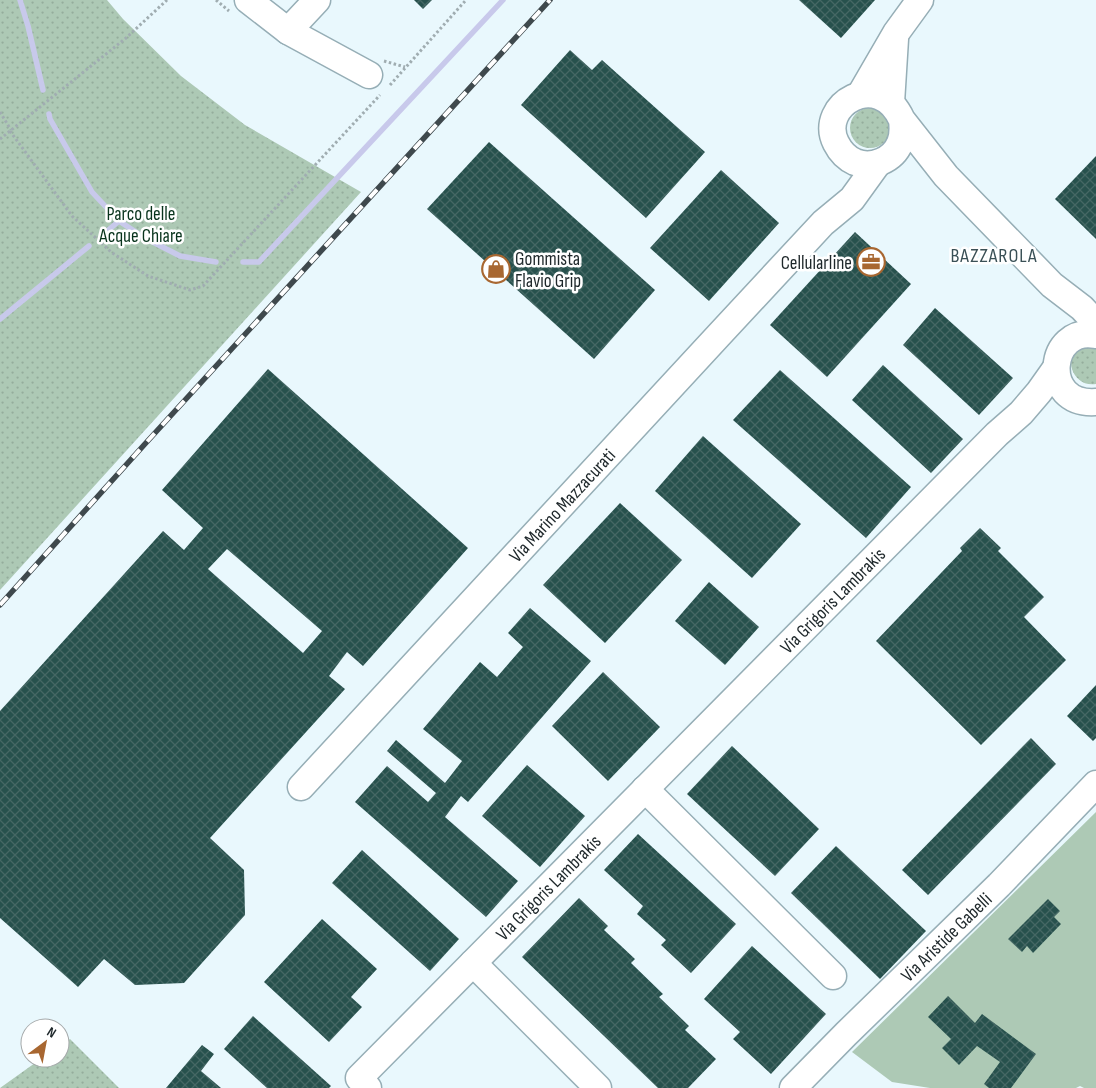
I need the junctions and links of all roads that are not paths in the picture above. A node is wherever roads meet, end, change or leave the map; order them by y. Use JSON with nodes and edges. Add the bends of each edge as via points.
{"nodes":[{"id":1,"x":248,"y":0,"type":"edge"},
{"id":2,"x":317,"y":0,"type":"edge"},
{"id":3,"x":920,"y":0,"type":"edge"},
{"id":4,"x":288,"y":31,"type":"junction"},
{"id":5,"x":896,"y":33,"type":"junction"},
{"id":6,"x":379,"y":86,"type":"road end"},
{"id":7,"x":860,"y":95,"type":"junction"},
{"id":8,"x":896,"y":112,"type":"junction"},
{"id":9,"x":845,"y":156,"type":"junction"},
{"id":10,"x":882,"y":161,"type":"junction"},
{"id":11,"x":946,"y":176,"type":"junction"},
{"id":12,"x":823,"y":223,"type":"junction"},
{"id":13,"x":1052,"y":285,"type":"junction"},
{"id":14,"x":1096,"y":323,"type":"edge"},
{"id":15,"x":1096,"y":335,"type":"edge"},
{"id":16,"x":1070,"y":340,"type":"junction"},
{"id":17,"x":1056,"y":368,"type":"junction"},
{"id":18,"x":1070,"y":396,"type":"junction"},
{"id":19,"x":1096,"y":402,"type":"edge"},
{"id":20,"x":1021,"y":413,"type":"junction"},
{"id":21,"x":1096,"y":784,"type":"edge"},
{"id":22,"x":301,"y":787,"type":"dead end"},
{"id":23,"x":646,"y":789,"type":"junction"},
{"id":24,"x":473,"y":963,"type":"junction"},
{"id":25,"x":834,"y":976,"type":"dead end"},
{"id":26,"x":368,"y":1088,"type":"edge"},
{"id":27,"x":598,"y":1088,"type":"edge"},
{"id":28,"x":794,"y":1088,"type":"edge"}],
"edges":[{"from":1,"to":4,"type":"street"},
{"from":2,"to":4,"type":"street"},
{"from":3,"to":5,"type":"street"},
{"from":4,"to":6,"type":"street"},
{"from":5,"to":7,"type":"street"},
{"from":5,"to":8,"type":"street","name":"Via Marino Mazzacurati"},
{"from":7,"to":8,"type":"street","via":[[882,97]]},
{"from":7,"to":9,"type":"street","via":[[844,103],[834,120],[834,140]]},
{"from":8,"to":10,"type":"street","name":"Via Marino Mazzacurati","via":[[903,132],[895,152]]},
{"from":8,"to":11,"type":"street"},
{"from":9,"to":10,"type":"street","via":[[867,164]]},
{"from":9,"to":12,"type":"street","name":"Via Marino Mazzacurati","via":[[841,194]]},
{"from":10,"to":11,"type":"street","via":[[912,162]]},
{"from":10,"to":12,"type":"street","name":"Via Marino Mazzacurati","via":[[852,199]]},
{"from":11,"to":13,"type":"street"},
{"from":12,"to":22,"type":"street","name":"Via Marino Mazzacurati"},
{"from":13,"to":14,"type":"street"},
{"from":13,"to":16,"type":"street","via":[[1066,315]]},
{"from":15,"to":16,"type":"street","via":[[1081,335]]},
{"from":16,"to":17,"type":"street","name":"Via Grigoris Lambrakis","via":[[1058,357]]},
{"from":17,"to":18,"type":"street","via":[[1062,388]]},
{"from":17,"to":20,"type":"street","name":"Via Grigoris Lambrakis"},
{"from":18,"to":19,"type":"street","via":[[1086,403]]},
{"from":18,"to":20,"type":"street","name":"Via Grigoris Lambrakis"},
{"from":20,"to":23,"type":"street","name":"Via Grigoris Lambrakis"},
{"from":21,"to":28,"type":"street","name":"Via Aristide Gabelli"},
{"from":23,"to":24,"type":"street","name":"Via Grigoris Lambrakis"},
{"from":23,"to":25,"type":"street"},
{"from":24,"to":26,"type":"street","name":"Via Grigoris Lambrakis","via":[[359,1078]]},
{"from":24,"to":27,"type":"street"}]}
